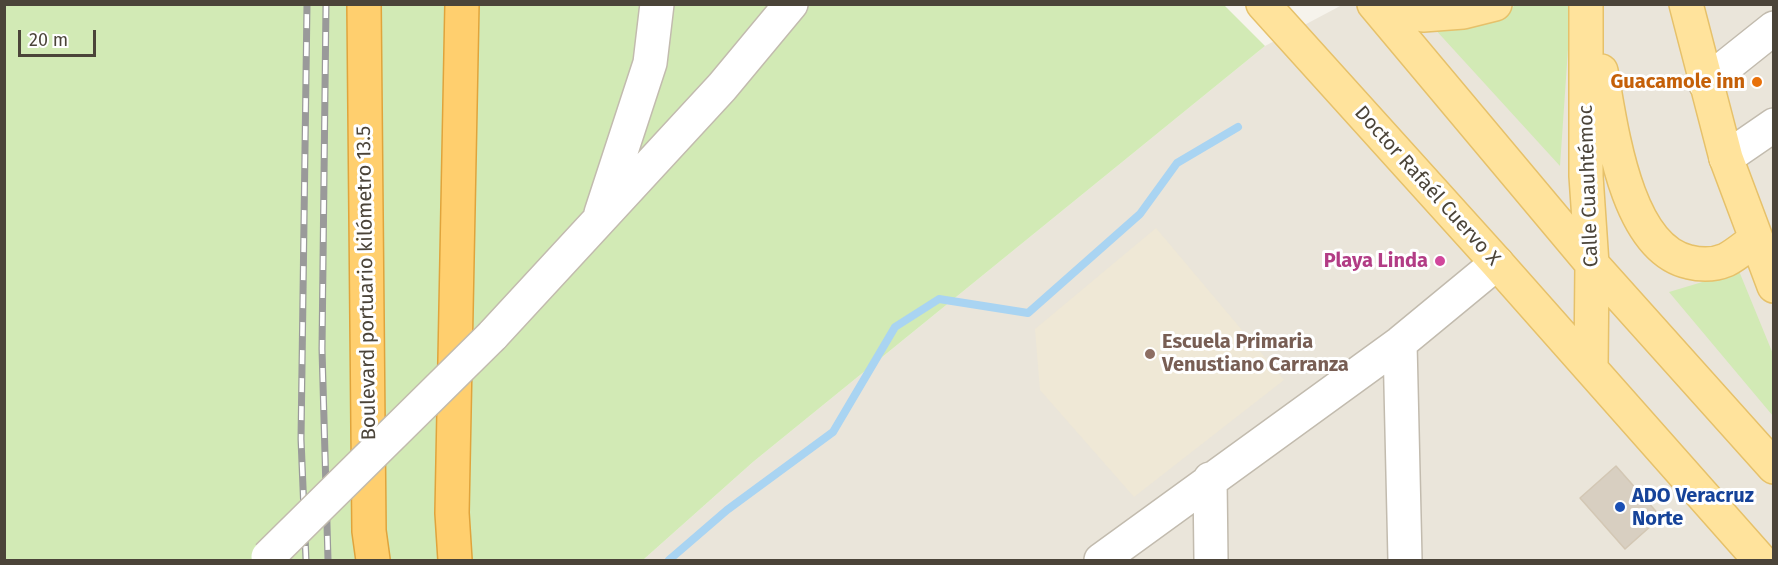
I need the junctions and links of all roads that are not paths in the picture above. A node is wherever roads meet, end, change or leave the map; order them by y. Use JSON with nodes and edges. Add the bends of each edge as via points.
{"nodes":[{"id":1,"x":364,"y":4,"type":"edge"},
{"id":2,"x":462,"y":4,"type":"edge"},
{"id":3,"x":657,"y":4,"type":"edge"},
{"id":4,"x":791,"y":4,"type":"edge"},
{"id":5,"x":1263,"y":4,"type":"edge"},
{"id":6,"x":1374,"y":4,"type":"edge"},
{"id":7,"x":1388,"y":4,"type":"edge"},
{"id":8,"x":1495,"y":4,"type":"edge"},
{"id":9,"x":1587,"y":4,"type":"edge"},
{"id":10,"x":1686,"y":4,"type":"edge"},
{"id":11,"x":1465,"y":8,"type":"edge"},
{"id":12,"x":1773,"y":28,"type":"edge"},
{"id":13,"x":1705,"y":83,"type":"junction"},
{"id":14,"x":1773,"y":125,"type":"edge"},
{"id":15,"x":1726,"y":158,"type":"junction"},
{"id":16,"x":598,"y":224,"type":"junction"},
{"id":17,"x":1765,"y":234,"type":"edge"},
{"id":18,"x":1497,"y":263,"type":"junction"},
{"id":19,"x":1592,"y":264,"type":"junction"},
{"id":20,"x":1773,"y":286,"type":"edge"},
{"id":21,"x":1400,"y":343,"type":"junction"},
{"id":22,"x":1591,"y":368,"type":"junction"},
{"id":23,"x":1773,"y":467,"type":"edge"},
{"id":24,"x":1210,"y":479,"type":"junction"},
{"id":25,"x":266,"y":559,"type":"edge"},
{"id":26,"x":373,"y":561,"type":"edge"},
{"id":27,"x":455,"y":561,"type":"edge"},
{"id":28,"x":1101,"y":561,"type":"edge"},
{"id":29,"x":1211,"y":561,"type":"edge"},
{"id":30,"x":1405,"y":561,"type":"edge"},
{"id":31,"x":1760,"y":561,"type":"edge"}],
"edges":[{"from":1,"to":26,"type":"highway","name":"Boulevard portuario kilómetro 13.5","via":[[369,531]]},
{"from":2,"to":27,"type":"highway","via":[[452,513]]},
{"from":3,"to":16,"type":"street","via":[[650,63]]},
{"from":4,"to":16,"type":"street"},
{"from":5,"to":18,"type":"main road","name":"Doctor Rafaél Cuervo X"},
{"from":6,"to":19,"type":"main road"},
{"from":7,"to":11,"type":"main road","via":[[1423,15]]},
{"from":8,"to":11,"type":"main road"},
{"from":9,"to":17,"type":"main road","via":[[1629,196],[1659,246],[1678,260],[1702,265],[1725,260]]},
{"from":9,"to":19,"type":"main road","name":"Calle Cuauhtémoc","via":[[1586,176]]},
{"from":10,"to":13,"type":"main road"},
{"from":12,"to":13,"type":"street"},
{"from":13,"to":15,"type":"main road"},
{"from":14,"to":15,"type":"street"},
{"from":15,"to":17,"type":"main road"},
{"from":16,"to":25,"type":"street","bridge":true,"via":[[492,336]]},
{"from":17,"to":20,"type":"main road"},
{"from":18,"to":21,"type":"street"},
{"from":18,"to":22,"type":"main road","name":"Doctor Rafaél Cuervo X"},
{"from":19,"to":22,"type":"main road","name":"Calle Cuauhtémoc"},
{"from":19,"to":23,"type":"main road"},
{"from":21,"to":24,"type":"street"},
{"from":21,"to":30,"type":"street"},
{"from":22,"to":31,"type":"main road","name":"Doctor Rafaél Cuervo X"},
{"from":24,"to":28,"type":"street"},
{"from":24,"to":29,"type":"street"}]}
